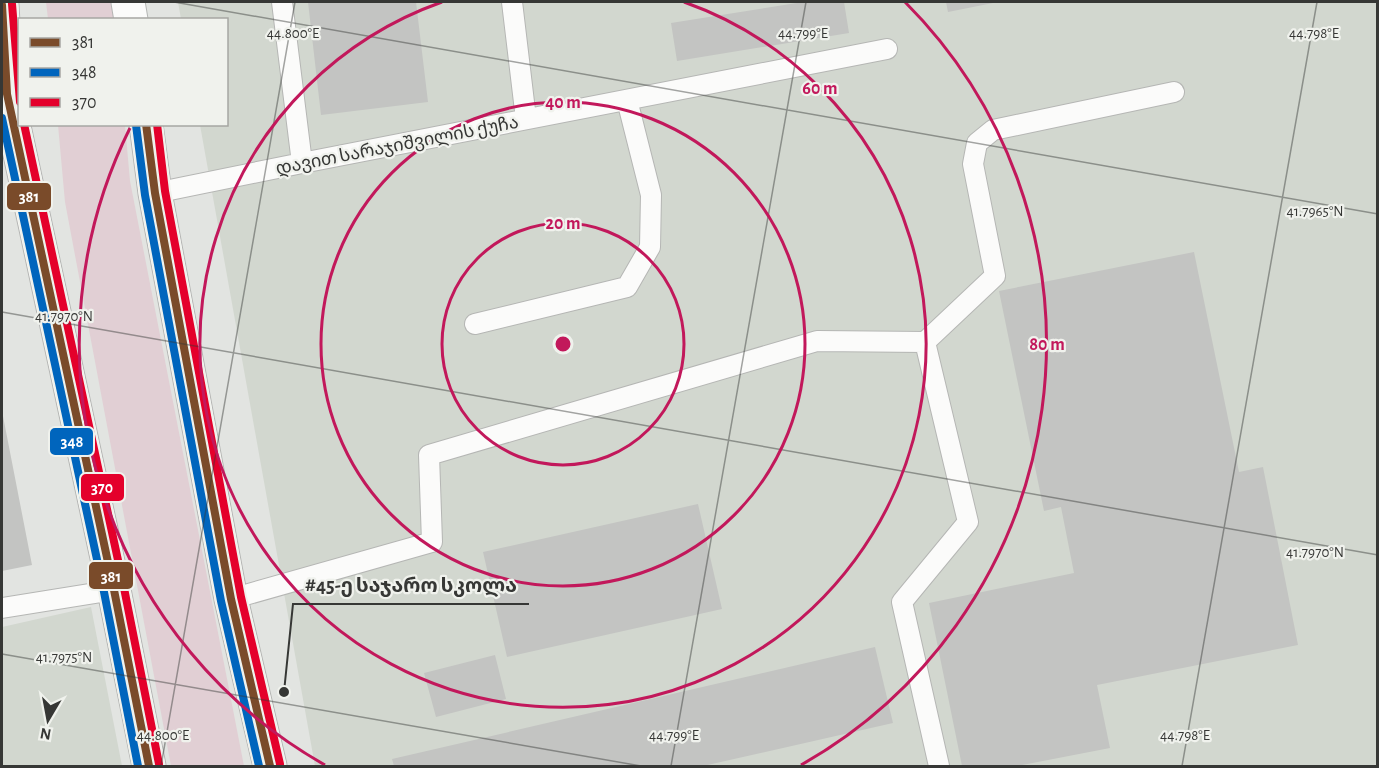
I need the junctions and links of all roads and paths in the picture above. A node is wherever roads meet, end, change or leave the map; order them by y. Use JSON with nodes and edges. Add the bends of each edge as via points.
{"nodes":[{"id":1,"x":128,"y":2,"type":"edge"},
{"id":2,"x":282,"y":2,"type":"edge"},
{"id":3,"x":512,"y":2,"type":"edge"},
{"id":4,"x":2,"y":5,"type":"edge"},
{"id":5,"x":131,"y":18,"type":"edge"},
{"id":6,"x":887,"y":49,"type":"dead end"},
{"id":7,"x":1174,"y":92,"type":"dead end"},
{"id":8,"x":627,"y":100,"type":"junction"},
{"id":9,"x":525,"y":119,"type":"junction"},
{"id":10,"x":146,"y":126,"type":"edge"},
{"id":11,"x":302,"y":163,"type":"junction"},
{"id":12,"x":155,"y":194,"type":"junction"},
{"id":13,"x":475,"y":324,"type":"dead end"},
{"id":14,"x":925,"y":342,"type":"junction"},
{"id":15,"x":114,"y":590,"type":"junction"},
{"id":16,"x":231,"y":599,"type":"junction"},
{"id":17,"x":2,"y":608,"type":"edge"},
{"id":18,"x":149,"y":766,"type":"edge"},
{"id":19,"x":270,"y":766,"type":"edge"},
{"id":20,"x":939,"y":766,"type":"edge"}],
"edges":[{"from":1,"to":5,"type":"main road"},
{"from":2,"to":11,"type":"lane"},
{"from":3,"to":9,"type":"lane"},
{"from":4,"to":15,"type":"main road","via":[[8,94]]},
{"from":6,"to":8,"type":"lane","name":"დავით სარაჯიშვილის ქუჩა"},
{"from":7,"to":14,"type":"lane","via":[[993,130],[977,143],[973,164],[995,276]]},
{"from":8,"to":9,"type":"lane","name":"დავით სარაჯიშვილის ქუჩა"},
{"from":8,"to":13,"type":"lane","via":[[651,195],[650,247],[627,288]]},
{"from":9,"to":11,"type":"lane","name":"დავით სარაჯიშვილის ქუჩა"},
{"from":10,"to":12,"type":"main road"},
{"from":11,"to":12,"type":"lane","name":"დავით სარაჯიშვილის ქუჩა"},
{"from":12,"to":16,"type":"main road"},
{"from":14,"to":16,"type":"lane","via":[[818,341],[429,455],[432,542]]},
{"from":14,"to":20,"type":"lane","via":[[968,522],[902,602]]},
{"from":15,"to":17,"type":"lane"},
{"from":15,"to":18,"type":"main road"},
{"from":16,"to":19,"type":"main road"}]}
